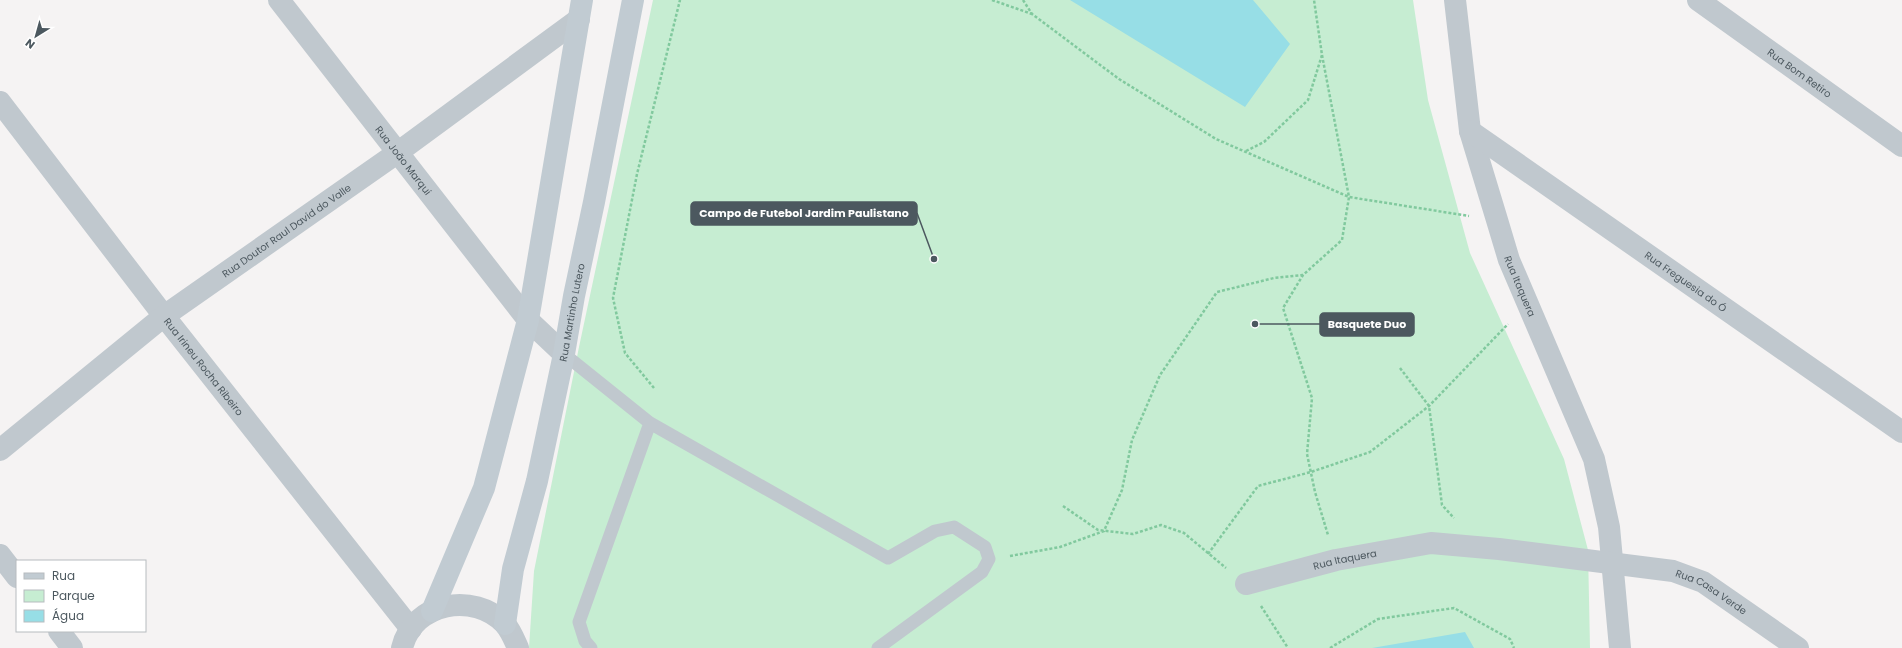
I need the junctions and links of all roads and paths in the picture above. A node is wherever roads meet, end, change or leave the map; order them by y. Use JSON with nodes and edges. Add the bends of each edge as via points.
{"nodes":[{"id":1,"x":280,"y":0,"type":"edge"},
{"id":2,"x":633,"y":0,"type":"edge"},
{"id":3,"x":680,"y":0,"type":"edge"},
{"id":4,"x":992,"y":0,"type":"edge"},
{"id":5,"x":1023,"y":0,"type":"edge"},
{"id":6,"x":1314,"y":0,"type":"edge"},
{"id":7,"x":1455,"y":0,"type":"edge"},
{"id":8,"x":1698,"y":0,"type":"edge"},
{"id":9,"x":581,"y":9,"type":"edge"},
{"id":10,"x":1032,"y":14,"type":"junction"},
{"id":11,"x":1322,"y":55,"type":"junction"},
{"id":12,"x":0,"y":102,"type":"edge"},
{"id":13,"x":1470,"y":131,"type":"junction"},
{"id":14,"x":1902,"y":146,"type":"edge"},
{"id":15,"x":1245,"y":152,"type":"junction"},
{"id":16,"x":397,"y":153,"type":"junction"},
{"id":17,"x":1349,"y":197,"type":"junction"},
{"id":18,"x":1497,"y":220,"type":"junction"},
{"id":19,"x":1303,"y":275,"type":"junction"},
{"id":20,"x":1528,"y":303,"type":"junction"},
{"id":21,"x":164,"y":316,"type":"junction"},
{"id":22,"x":528,"y":320,"type":"junction"},
{"id":23,"x":564,"y":354,"type":"junction"},
{"id":24,"x":1400,"y":368,"type":"dead end"},
{"id":25,"x":654,"y":388,"type":"dead end"},
{"id":26,"x":1429,"y":406,"type":"junction"},
{"id":27,"x":650,"y":423,"type":"junction"},
{"id":28,"x":1902,"y":432,"type":"edge"},
{"id":29,"x":0,"y":450,"type":"edge"},
{"id":30,"x":1311,"y":472,"type":"junction"},
{"id":31,"x":1063,"y":506,"type":"dead end"},
{"id":32,"x":1104,"y":531,"type":"junction"},
{"id":33,"x":1469,"y":546,"type":"junction"},
{"id":34,"x":1208,"y":554,"type":"junction"},
{"id":35,"x":0,"y":555,"type":"edge"},
{"id":36,"x":990,"y":559,"type":"junction"},
{"id":37,"x":1336,"y":560,"type":"junction"},
{"id":38,"x":1612,"y":564,"type":"junction"},
{"id":39,"x":16,"y":576,"type":"edge"},
{"id":40,"x":1246,"y":584,"type":"junction"},
{"id":41,"x":432,"y":611,"type":"junction"},
{"id":42,"x":505,"y":624,"type":"junction"},
{"id":43,"x":60,"y":632,"type":"edge"},
{"id":44,"x":407,"y":638,"type":"edge"},
{"id":45,"x":72,"y":648,"type":"edge"},
{"id":46,"x":518,"y":648,"type":"edge"},
{"id":47,"x":591,"y":648,"type":"edge"},
{"id":48,"x":878,"y":648,"type":"edge"},
{"id":49,"x":1288,"y":648,"type":"edge"},
{"id":50,"x":1330,"y":648,"type":"edge"},
{"id":51,"x":1514,"y":648,"type":"edge"},
{"id":52,"x":1620,"y":648,"type":"edge"},
{"id":53,"x":1798,"y":648,"type":"edge"}],
"edges":[{"from":1,"to":16,"type":"street","name":"Rua João Marqui"},
{"from":2,"to":23,"type":"main road","name":"Rua Martinho Lutero"},
{"from":3,"to":25,"type":"path","via":[[637,174],[613,298],[624,353]]},
{"from":4,"to":10,"type":"path"},
{"from":5,"to":10,"type":"path"},
{"from":6,"to":11,"type":"path"},
{"from":7,"to":13,"type":"street","name":"Rua Itaquera"},
{"from":8,"to":14,"type":"street","name":"Rua Bom Retiro"},
{"from":9,"to":16,"type":"street","name":"Rua Doutor Raul David do Valle"},
{"from":9,"to":22,"type":"main road"},
{"from":10,"to":15,"type":"path","via":[[1119,79],[1216,139]]},
{"from":11,"to":15,"type":"path","via":[[1308,100],[1264,142]]},
{"from":11,"to":17,"type":"path"},
{"from":12,"to":21,"type":"street","name":"Rua Irineu Rocha Ribeiro"},
{"from":13,"to":18,"type":"street","name":"Rua Itaquera"},
{"from":13,"to":28,"type":"street","name":"Rua Freguesia do Ó"},
{"from":15,"to":17,"type":"path"},
{"from":16,"to":21,"type":"street","name":"Rua Doutor Raul David do Valle"},
{"from":16,"to":22,"type":"street","name":"Rua João Marqui"},
{"from":17,"to":18,"type":"path"},
{"from":17,"to":19,"type":"path","via":[[1342,240]]},
{"from":18,"to":20,"type":"street","name":"Rua Itaquera","via":[[1509,260]]},
{"from":19,"to":30,"type":"path","via":[[1283,308],[1312,398],[1307,454]]},
{"from":19,"to":32,"type":"path","via":[[1274,278],[1217,292],[1160,375],[1132,440],[1122,490]]},
{"from":20,"to":26,"type":"path"},
{"from":20,"to":38,"type":"street","name":"Rua Itaquera","via":[[1594,459],[1609,527]]},
{"from":21,"to":29,"type":"street","name":"Rua Doutor Raul David do Valle"},
{"from":21,"to":44,"type":"street","name":"Rua Irineu Rocha Ribeiro"},
{"from":22,"to":23,"type":"street","name":"Rua João Marqui"},
{"from":22,"to":41,"type":"main road","via":[[484,488]]},
{"from":23,"to":27,"type":"lane"},
{"from":23,"to":42,"type":"main road","name":"Rua Martinho Lutero","via":[[537,481],[513,569]]},
{"from":24,"to":26,"type":"path"},
{"from":26,"to":30,"type":"path","via":[[1370,452]]},
{"from":26,"to":33,"type":"path","via":[[1442,505],[1458,522]]},
{"from":27,"to":36,"type":"lane","via":[[888,558],[935,531],[954,527],[985,546]]},
{"from":27,"to":47,"type":"lane","via":[[578,622],[585,641]]},
{"from":30,"to":34,"type":"path","via":[[1258,486]]},
{"from":30,"to":37,"type":"path"},
{"from":31,"to":32,"type":"path","via":[[1098,530]]},
{"from":32,"to":34,"type":"path","via":[[1133,534],[1161,525],[1184,533]]},
{"from":32,"to":36,"type":"path","via":[[1060,547]]},
{"from":33,"to":37,"type":"street","name":"Rua Itaquera","via":[[1431,543]]},
{"from":33,"to":38,"type":"street","name":"Rua Itaquera"},
{"from":34,"to":40,"type":"path"},
{"from":35,"to":39,"type":"street"},
{"from":36,"to":48,"type":"lane","via":[[982,572]]},
{"from":37,"to":40,"type":"street","name":"Rua Itaquera"},
{"from":38,"to":52,"type":"street","name":"Rua Itaquera"},
{"from":38,"to":53,"type":"street","name":"Rua Casa Verde","via":[[1673,571],[1703,582]]},
{"from":40,"to":49,"type":"path"},
{"from":41,"to":42,"type":"street","via":[[451,604],[470,605],[489,612]]},
{"from":41,"to":44,"type":"street","via":[[420,619]]},
{"from":42,"to":46,"type":"street"},
{"from":43,"to":45,"type":"street"},
{"from":50,"to":51,"type":"path","via":[[1378,619],[1454,608],[1510,639]]}]}
